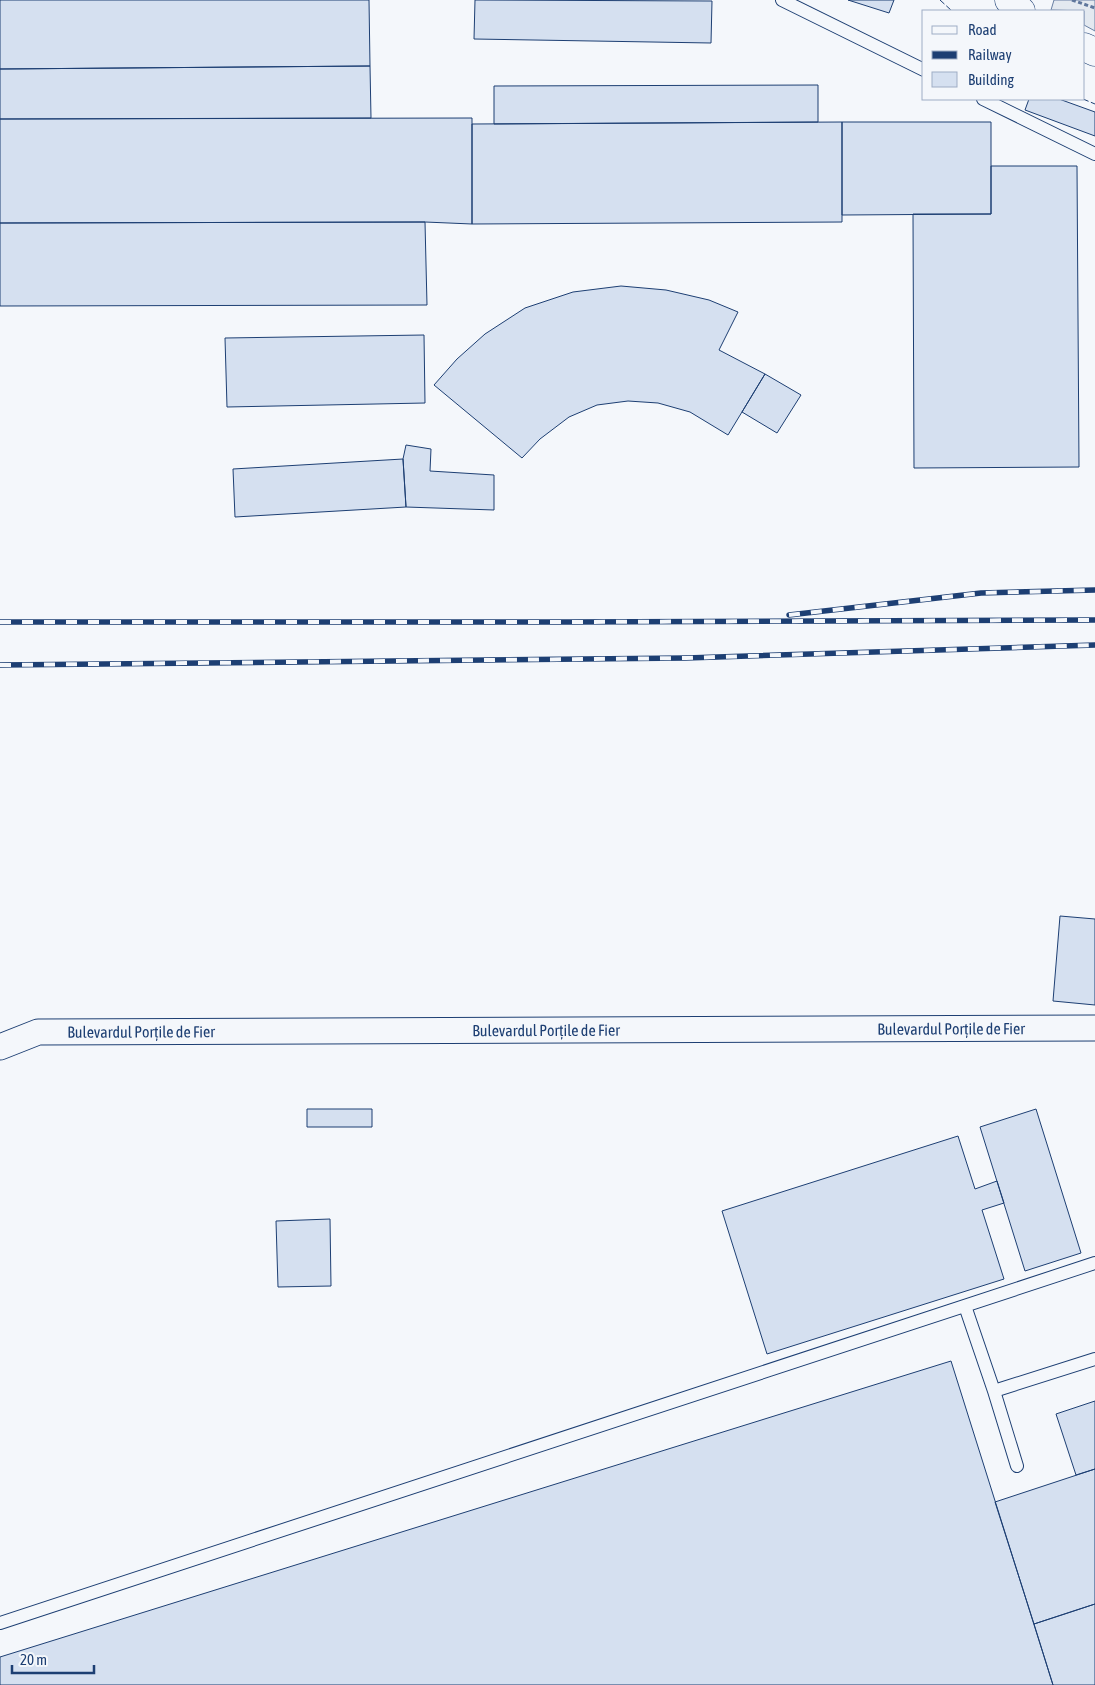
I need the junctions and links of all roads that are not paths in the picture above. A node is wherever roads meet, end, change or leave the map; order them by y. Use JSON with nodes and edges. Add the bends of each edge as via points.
{"nodes":[{"id":1,"x":782,"y":0,"type":"edge"},
{"id":2,"x":1009,"y":0,"type":"edge"},
{"id":3,"x":1020,"y":10,"type":"edge"},
{"id":4,"x":922,"y":69,"type":"edge"},
{"id":5,"x":985,"y":100,"type":"edge"},
{"id":6,"x":1095,"y":154,"type":"edge"},
{"id":7,"x":1095,"y":1028,"type":"edge"},
{"id":8,"x":0,"y":1047,"type":"edge"},
{"id":9,"x":1095,"y":1263,"type":"edge"},
{"id":10,"x":965,"y":1306,"type":"junction"},
{"id":11,"x":1095,"y":1359,"type":"edge"},
{"id":12,"x":994,"y":1391,"type":"junction"},
{"id":13,"x":1017,"y":1466,"type":"dead end"},
{"id":14,"x":0,"y":1623,"type":"edge"}],
"edges":[{"from":1,"to":4,"type":"lane"},
{"from":2,"to":3,"type":"street"},
{"from":5,"to":6,"type":"lane"},
{"from":7,"to":8,"type":"street","name":"Bulevardul Porțile de Fier","via":[[38,1032]]},
{"from":9,"to":10,"type":"lane"},
{"from":10,"to":12,"type":"lane"},
{"from":10,"to":14,"type":"lane"},
{"from":11,"to":12,"type":"lane"},
{"from":12,"to":13,"type":"lane"}]}
